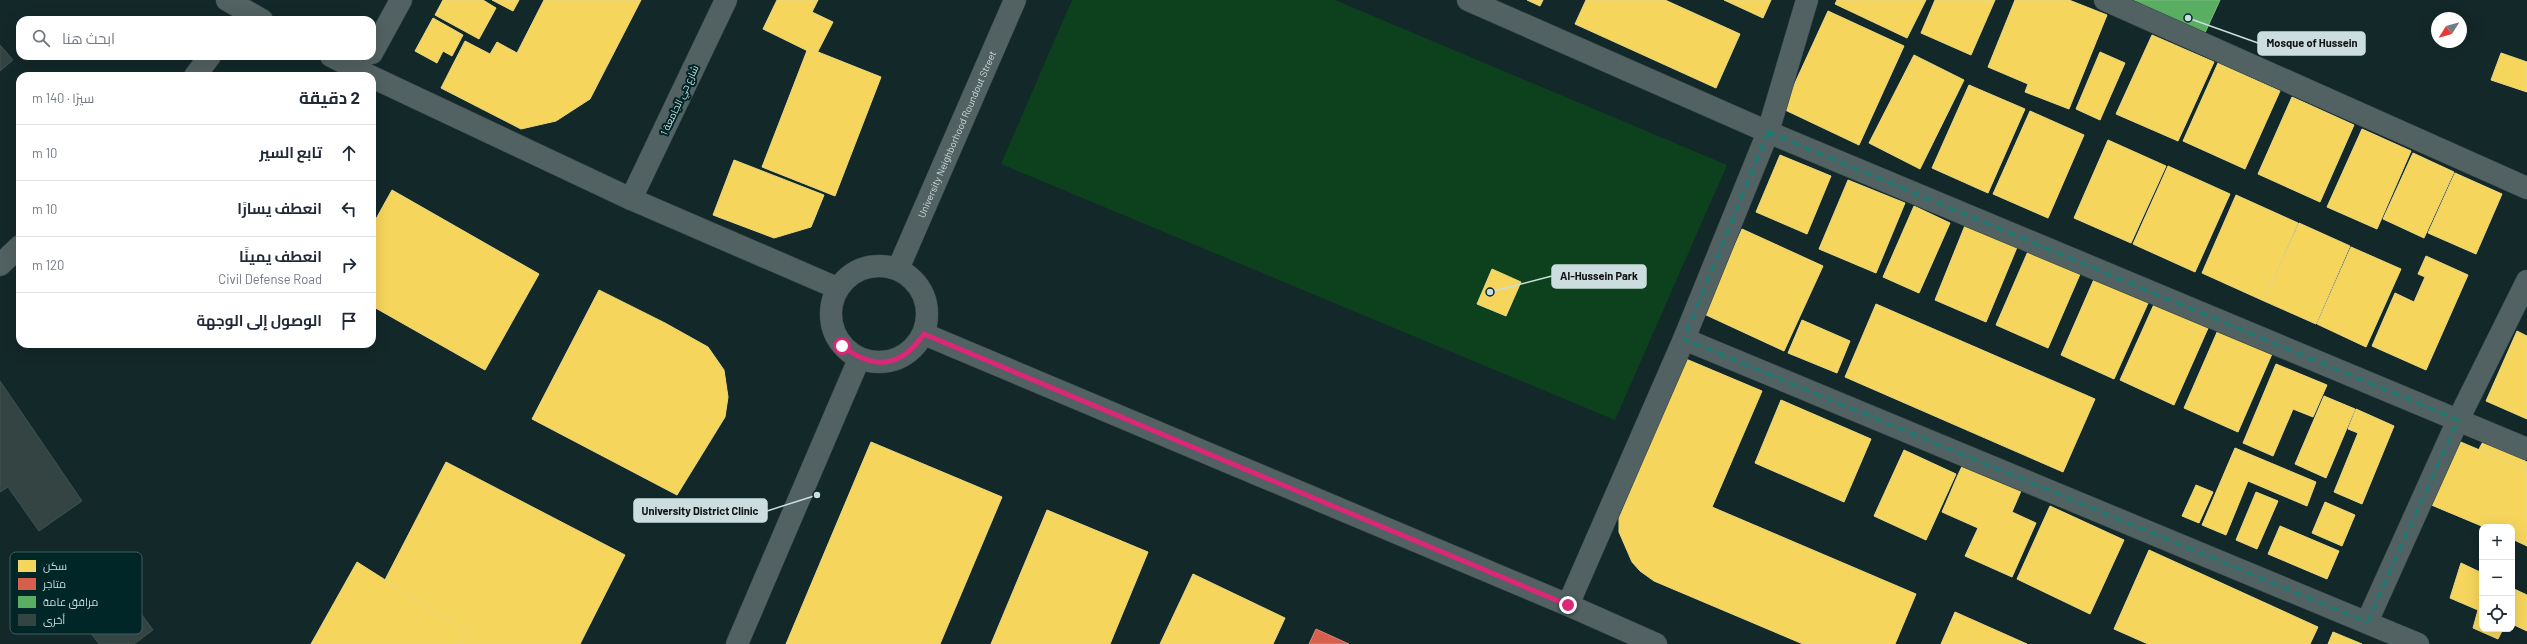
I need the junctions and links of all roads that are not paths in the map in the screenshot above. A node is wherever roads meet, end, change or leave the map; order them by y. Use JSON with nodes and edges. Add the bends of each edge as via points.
{"nodes":[{"id":1,"x":401,"y":0,"type":"edge"},
{"id":2,"x":726,"y":0,"type":"edge"},
{"id":3,"x":1015,"y":0,"type":"edge"},
{"id":4,"x":1468,"y":0,"type":"edge"},
{"id":5,"x":1807,"y":0,"type":"edge"},
{"id":6,"x":2105,"y":0,"type":"edge"},
{"id":7,"x":235,"y":10,"type":"edge"},
{"id":8,"x":251,"y":16,"type":"edge"},
{"id":9,"x":376,"y":46,"type":"edge"},
{"id":10,"x":207,"y":60,"type":"edge"},
{"id":11,"x":342,"y":60,"type":"edge"},
{"id":12,"x":368,"y":70,"type":"edge"},
{"id":13,"x":198,"y":72,"type":"edge"},
{"id":14,"x":376,"y":74,"type":"edge"},
{"id":15,"x":1768,"y":132,"type":"junction"},
{"id":16,"x":2527,"y":188,"type":"edge"},
{"id":17,"x":631,"y":199,"type":"junction"},
{"id":18,"x":16,"y":250,"type":"edge"},
{"id":19,"x":0,"y":265,"type":"edge"},
{"id":20,"x":898,"y":269,"type":"junction"},
{"id":21,"x":2527,"y":281,"type":"edge"},
{"id":22,"x":837,"y":288,"type":"junction"},
{"id":23,"x":924,"y":334,"type":"junction"},
{"id":24,"x":1684,"y":339,"type":"junction"},
{"id":25,"x":859,"y":359,"type":"junction"},
{"id":26,"x":2458,"y":420,"type":"junction"},
{"id":27,"x":2527,"y":449,"type":"edge"},
{"id":28,"x":1568,"y":605,"type":"junction"},
{"id":29,"x":2367,"y":622,"type":"junction"},
{"id":30,"x":737,"y":644,"type":"edge"},
{"id":31,"x":1656,"y":644,"type":"edge"},
{"id":32,"x":2418,"y":644,"type":"edge"}],
"edges":[{"from":1,"to":9,"type":"street"},
{"from":2,"to":17,"type":"street","name":"شارع حي الجامعة 1"},
{"from":3,"to":20,"type":"street","name":"University Neighborhood Roundout Street"},
{"from":4,"to":15,"type":"street"},
{"from":5,"to":15,"type":"street"},
{"from":6,"to":16,"type":"street"},
{"from":7,"to":8,"type":"street"},
{"from":10,"to":13,"type":"street"},
{"from":11,"to":12,"type":"street"},
{"from":14,"to":17,"type":"street"},
{"from":15,"to":24,"type":"street"},
{"from":15,"to":26,"type":"street"},
{"from":17,"to":22,"type":"street"},
{"from":18,"to":19,"type":"street"},
{"from":20,"to":22,"type":"street","via":[[875,265],[853,272]]},
{"from":20,"to":23,"type":"street","via":[[915,280],[926,297],[928,317]]},
{"from":21,"to":26,"type":"street"},
{"from":22,"to":25,"type":"street","via":[[830,308],[832,329],[842,346]]},
{"from":23,"to":25,"type":"street","via":[[913,350],[897,360],[878,363]]},
{"from":23,"to":28,"type":"street"},
{"from":24,"to":28,"type":"street"},
{"from":24,"to":29,"type":"street"},
{"from":25,"to":30,"type":"street"},
{"from":26,"to":27,"type":"street"},
{"from":26,"to":29,"type":"street"},
{"from":28,"to":31,"type":"street"},
{"from":29,"to":32,"type":"street"}]}
